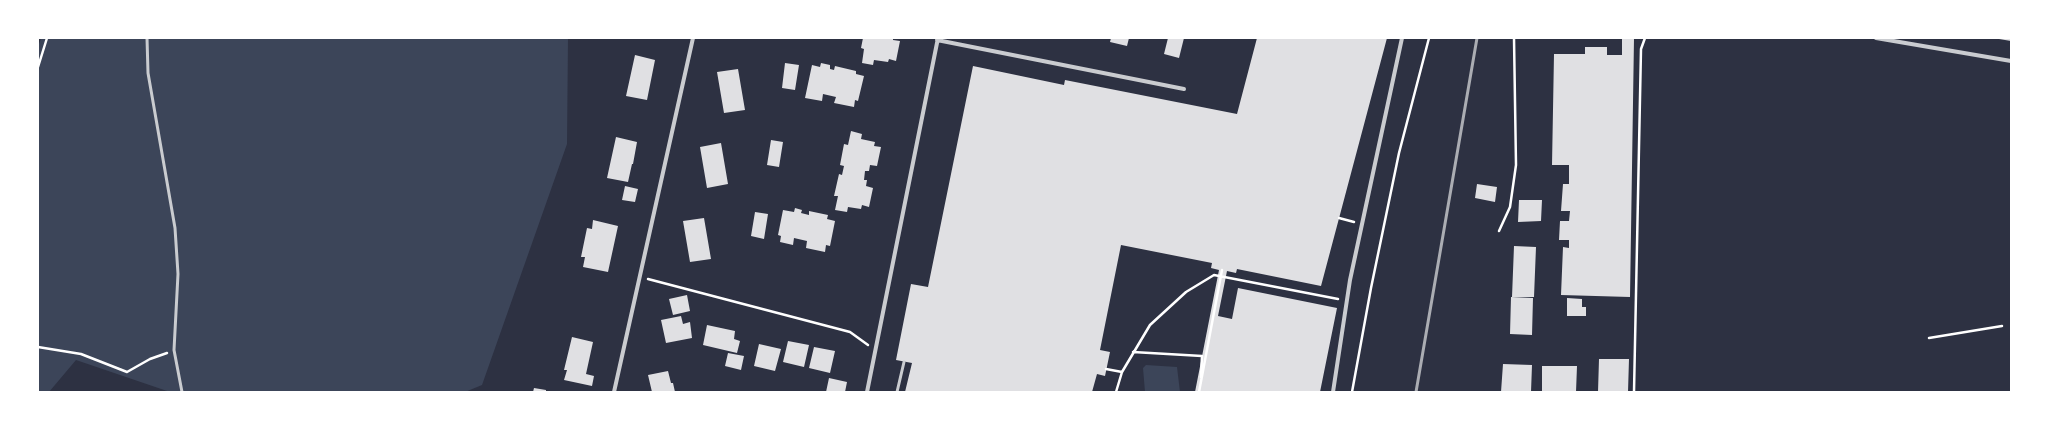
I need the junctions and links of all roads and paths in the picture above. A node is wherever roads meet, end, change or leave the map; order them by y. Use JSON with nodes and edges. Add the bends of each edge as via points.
{"nodes":[{"id":1,"x":47,"y":38,"type":"edge"},
{"id":2,"x":147,"y":38,"type":"edge"},
{"id":3,"x":693,"y":38,"type":"edge"},
{"id":4,"x":1402,"y":38,"type":"edge"},
{"id":5,"x":1429,"y":38,"type":"edge"},
{"id":6,"x":1514,"y":38,"type":"edge"},
{"id":7,"x":1645,"y":38,"type":"edge"},
{"id":8,"x":1876,"y":38,"type":"edge"},
{"id":9,"x":938,"y":39,"type":"edge"},
{"id":10,"x":2011,"y":61,"type":"edge"},
{"id":11,"x":38,"y":67,"type":"edge"},
{"id":12,"x":1184,"y":89,"type":"dead end"},
{"id":13,"x":1339,"y":218,"type":"dead end"},
{"id":14,"x":1362,"y":223,"type":"junction"},
{"id":15,"x":1499,"y":231,"type":"dead end"},
{"id":16,"x":1222,"y":270,"type":"dead end"},
{"id":17,"x":1221,"y":276,"type":"junction"},
{"id":18,"x":640,"y":277,"type":"junction"},
{"id":19,"x":1347,"y":301,"type":"junction"},
{"id":20,"x":2002,"y":326,"type":"dead end"},
{"id":21,"x":1929,"y":338,"type":"dead end"},
{"id":22,"x":38,"y":347,"type":"edge"},
{"id":23,"x":174,"y":350,"type":"junction"},
{"id":24,"x":875,"y":350,"type":"junction"},
{"id":25,"x":1133,"y":352,"type":"junction"},
{"id":26,"x":904,"y":362,"type":"dead end"},
{"id":27,"x":1106,"y":369,"type":"dead end"},
{"id":28,"x":1122,"y":372,"type":"junction"},
{"id":29,"x":1200,"y":387,"type":"junction"},
{"id":30,"x":182,"y":392,"type":"edge"},
{"id":31,"x":614,"y":392,"type":"edge"},
{"id":32,"x":867,"y":392,"type":"edge"},
{"id":33,"x":897,"y":392,"type":"edge"},
{"id":34,"x":1116,"y":392,"type":"edge"},
{"id":35,"x":1199,"y":392,"type":"edge"},
{"id":36,"x":1333,"y":392,"type":"edge"},
{"id":37,"x":1352,"y":392,"type":"edge"},
{"id":38,"x":1634,"y":392,"type":"edge"}],
"edges":[{"from":1,"to":11,"type":"path"},
{"from":2,"to":23,"type":"lane","via":[[148,73],[175,228],[178,274]]},
{"from":3,"to":18,"type":"street"},
{"from":4,"to":14,"type":"street"},
{"from":5,"to":37,"type":"path","via":[[1399,153]]},
{"from":6,"to":15,"type":"path","via":[[1516,166],[1510,207]]},
{"from":7,"to":38,"type":"path","via":[[1641,50]]},
{"from":8,"to":10,"type":"street"},
{"from":9,"to":12,"type":"street"},
{"from":9,"to":24,"type":"street"},
{"from":13,"to":14,"type":"path"},
{"from":14,"to":19,"type":"street"},
{"from":16,"to":17,"type":"path"},
{"from":17,"to":19,"type":"path"},
{"from":17,"to":25,"type":"path","via":[[1214,275],[1186,292],[1150,325]]},
{"from":17,"to":29,"type":"path"},
{"from":18,"to":24,"type":"path","via":[[850,332]]},
{"from":18,"to":31,"type":"street"},
{"from":19,"to":36,"type":"street"},
{"from":20,"to":21,"type":"path"},
{"from":22,"to":23,"type":"path","via":[[81,354],[127,372],[150,359]]},
{"from":23,"to":30,"type":"lane"},
{"from":24,"to":32,"type":"street"},
{"from":25,"to":28,"type":"path"},
{"from":25,"to":29,"type":"path","via":[[1202,356]]},
{"from":26,"to":33,"type":"lane"},
{"from":27,"to":28,"type":"path"},
{"from":28,"to":34,"type":"path"},
{"from":29,"to":35,"type":"path"}]}
